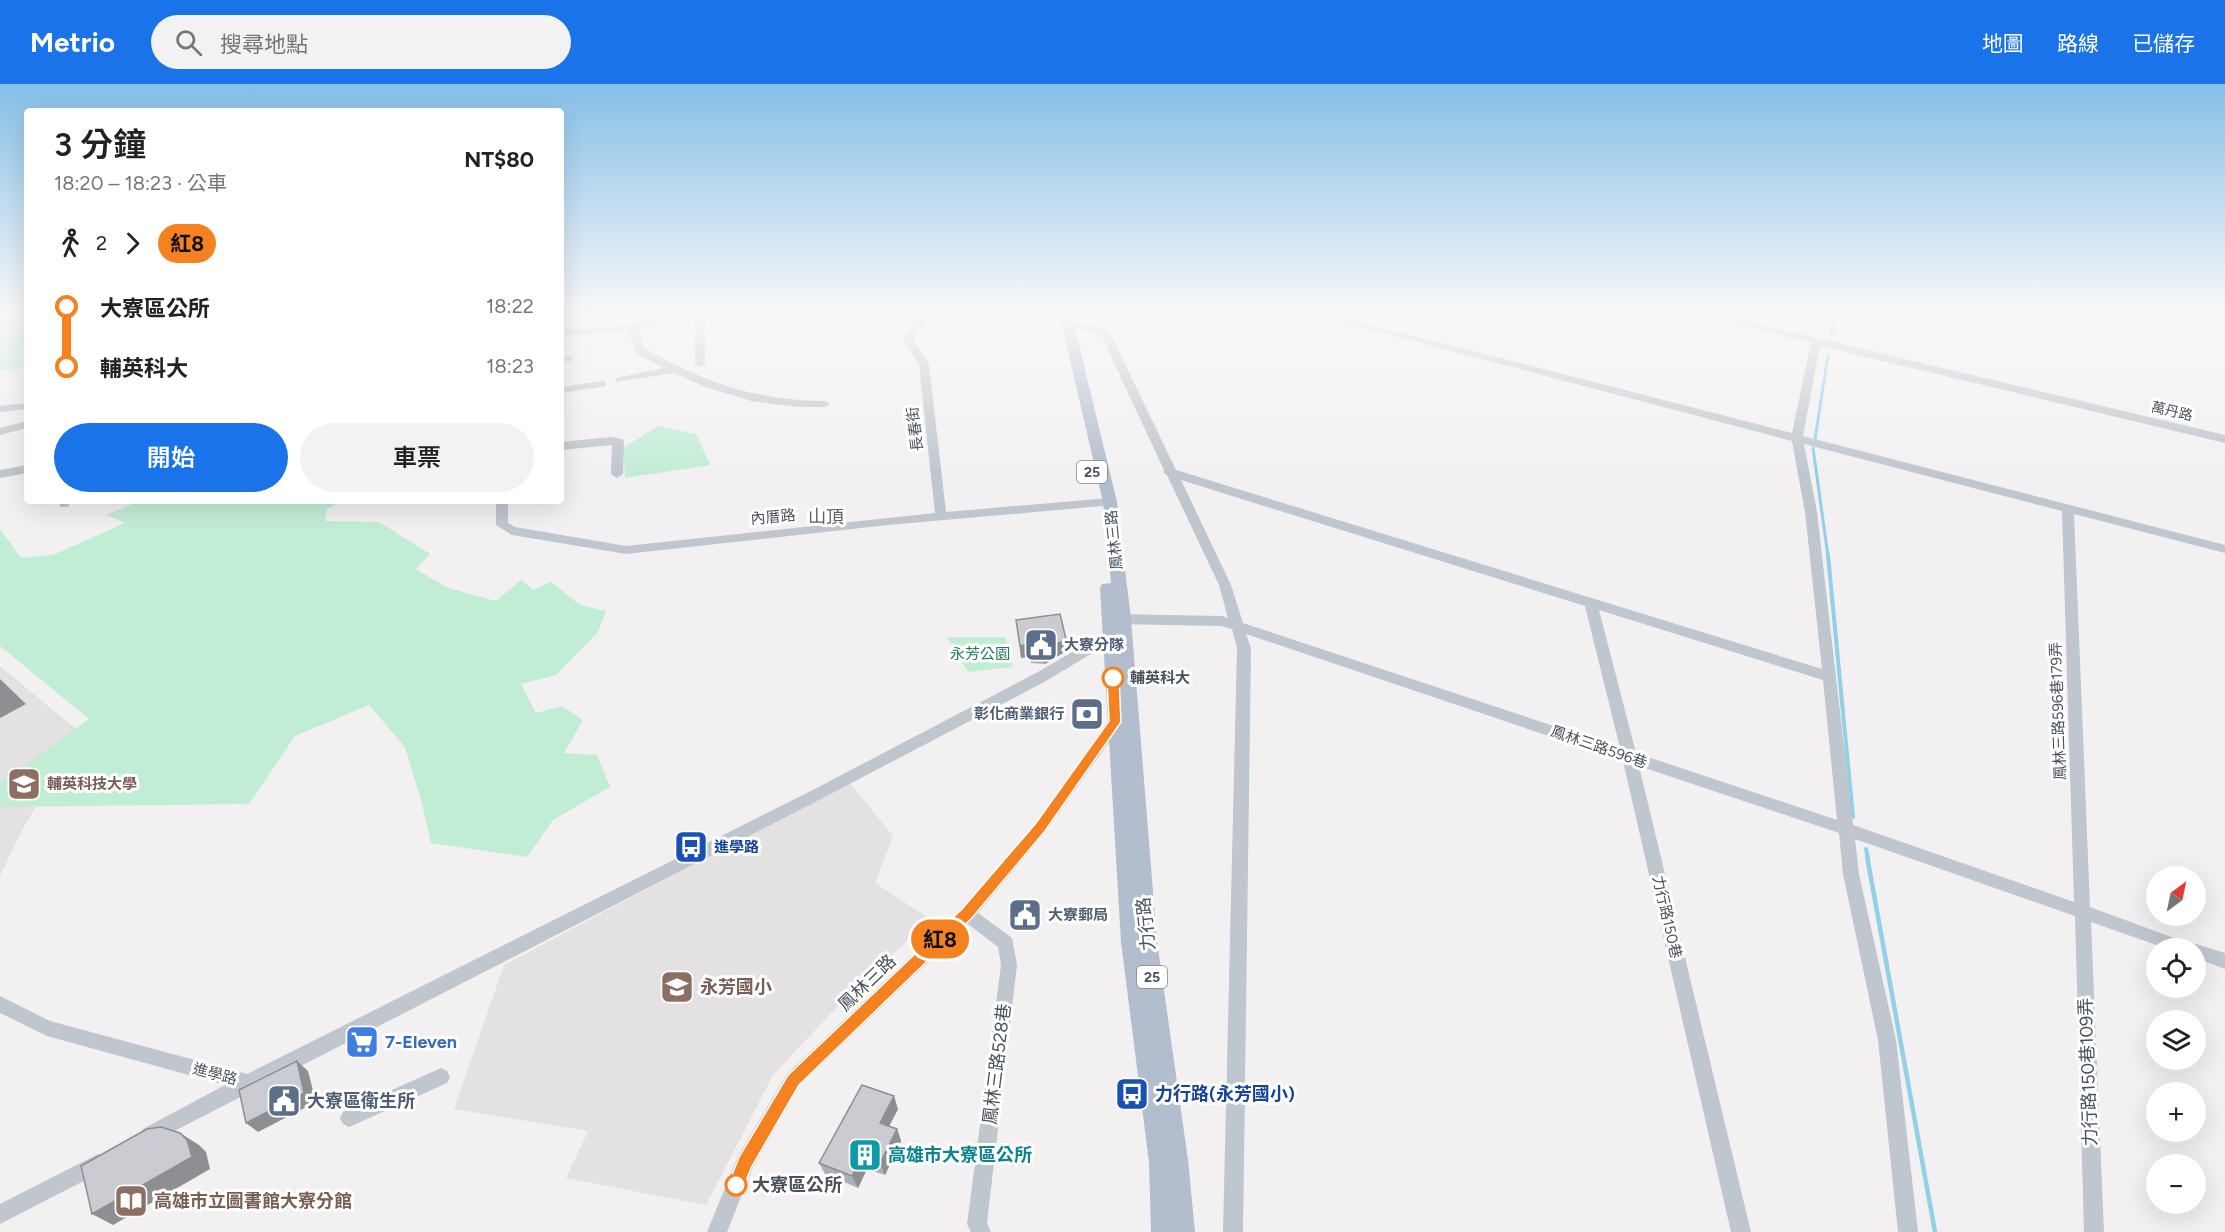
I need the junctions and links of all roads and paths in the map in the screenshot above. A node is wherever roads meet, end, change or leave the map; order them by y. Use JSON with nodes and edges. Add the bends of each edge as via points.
{"nodes":[{"id":1,"x":665,"y":366,"type":"edge"},
{"id":2,"x":924,"y":366,"type":"edge"},
{"id":3,"x":1068,"y":366,"type":"edge"},
{"id":4,"x":1076,"y":366,"type":"edge"},
{"id":5,"x":1120,"y":366,"type":"edge"},
{"id":6,"x":1516,"y":366,"type":"edge"},
{"id":7,"x":1811,"y":366,"type":"edge"},
{"id":8,"x":1915,"y":366,"type":"edge"},
{"id":9,"x":672,"y":370,"type":"junction"},
{"id":10,"x":620,"y":380,"type":"dead end"},
{"id":11,"x":602,"y":384,"type":"dead end"},
{"id":12,"x":564,"y":390,"type":"edge"},
{"id":13,"x":825,"y":404,"type":"dead end"},
{"id":14,"x":24,"y":406,"type":"edge"},
{"id":15,"x":1,"y":409,"type":"edge"},
{"id":16,"x":0,"y":421,"type":"edge"},
{"id":17,"x":24,"y":424,"type":"edge"},
{"id":18,"x":0,"y":432,"type":"edge"},
{"id":19,"x":1797,"y":438,"type":"junction"},
{"id":20,"x":2225,"y":439,"type":"edge"},
{"id":21,"x":564,"y":446,"type":"edge"},
{"id":22,"x":24,"y":470,"type":"edge"},
{"id":23,"x":1169,"y":472,"type":"junction"},
{"id":24,"x":0,"y":474,"type":"edge"},
{"id":25,"x":617,"y":474,"type":"dead end"},
{"id":26,"x":1104,"y":502,"type":"junction"},
{"id":27,"x":502,"y":504,"type":"edge"},
{"id":28,"x":2067,"y":509,"type":"junction"},
{"id":29,"x":941,"y":517,"type":"junction"},
{"id":30,"x":2225,"y":549,"type":"edge"},
{"id":31,"x":1591,"y":603,"type":"junction"},
{"id":32,"x":1237,"y":626,"type":"junction"},
{"id":33,"x":1118,"y":627,"type":"junction"},
{"id":34,"x":1830,"y":677,"type":"junction"},
{"id":35,"x":1122,"y":722,"type":"junction"},
{"id":36,"x":1630,"y":758,"type":"junction"},
{"id":37,"x":1845,"y":829,"type":"junction"},
{"id":38,"x":2081,"y":911,"type":"junction"},
{"id":39,"x":967,"y":914,"type":"junction"},
{"id":40,"x":2158,"y":938,"type":"edge"},
{"id":41,"x":2206,"y":955,"type":"edge"},
{"id":42,"x":2225,"y":962,"type":"edge"},
{"id":43,"x":0,"y":1004,"type":"edge"},
{"id":44,"x":441,"y":1077,"type":"dead end"},
{"id":45,"x":248,"y":1083,"type":"junction"},
{"id":46,"x":349,"y":1118,"type":"dead end"},
{"id":47,"x":134,"y":1143,"type":"edge"},
{"id":48,"x":114,"y":1154,"type":"edge"},
{"id":49,"x":0,"y":1214,"type":"edge"},
{"id":50,"x":717,"y":1232,"type":"edge"},
{"id":51,"x":981,"y":1232,"type":"edge"},
{"id":52,"x":1163,"y":1232,"type":"edge"},
{"id":53,"x":1183,"y":1232,"type":"edge"},
{"id":54,"x":1233,"y":1232,"type":"edge"},
{"id":55,"x":1741,"y":1232,"type":"edge"},
{"id":56,"x":1908,"y":1232,"type":"edge"},
{"id":57,"x":2094,"y":1232,"type":"edge"}],
"edges":[{"from":1,"to":9,"type":"street"},
{"from":2,"to":29,"type":"street","name":"長春街"},
{"from":3,"to":26,"type":"main road","name":"鳳林三路","number":"25"},
{"from":4,"to":26,"type":"main road","name":"鳳林三路","number":"25"},
{"from":5,"to":23,"type":"street"},
{"from":6,"to":19,"type":"street"},
{"from":7,"to":19,"type":"street"},
{"from":8,"to":20,"type":"street","name":"萬丹路"},
{"from":9,"to":10,"type":"street"},
{"from":9,"to":13,"type":"street","via":[[734,394],[789,405]]},
{"from":11,"to":12,"type":"street"},
{"from":14,"to":15,"type":"street"},
{"from":15,"to":16,"type":"street"},
{"from":17,"to":18,"type":"street"},
{"from":19,"to":28,"type":"street"},
{"from":19,"to":34,"type":"street","via":[[1811,512]]},
{"from":21,"to":25,"type":"street","via":[[618,442]]},
{"from":22,"to":24,"type":"street"},
{"from":23,"to":31,"type":"street"},
{"from":23,"to":32,"type":"street","via":[[1224,585]]},
{"from":26,"to":29,"type":"street","name":"內厝路"},
{"from":26,"to":33,"type":"main road","name":"鳳林三路","number":"25"},
{"from":27,"to":29,"type":"street","name":"內厝路","via":[[502,525],[512,531],[626,550]]},
{"from":28,"to":30,"type":"street"},
{"from":28,"to":38,"type":"street","name":"鳳林三路596巷179弄"},
{"from":31,"to":34,"type":"street"},
{"from":31,"to":36,"type":"street","name":"力行路150巷"},
{"from":32,"to":33,"type":"street","name":"鳳林三路596巷","via":[[1222,621]]},
{"from":32,"to":36,"type":"street","name":"鳳林三路596巷"},
{"from":32,"to":54,"type":"street","via":[[1244,648]]},
{"from":33,"to":35,"type":"main road","name":"鳳林三路","number":"25"},
{"from":33,"to":45,"type":"street","name":"進學路","via":[[1041,677]]},
{"from":34,"to":37,"type":"street"},
{"from":35,"to":39,"type":"street","name":"鳳林三路"},
{"from":35,"to":52,"type":"main road","name":"力行路","number":"25","via":[[1131,942],[1160,1162]]},
{"from":35,"to":53,"type":"main road","name":"力行路","number":"25"},
{"from":36,"to":37,"type":"street","name":"鳳林三路596巷"},
{"from":36,"to":55,"type":"street","name":"力行路150巷"},
{"from":37,"to":38,"type":"street","name":"鳳林三路596巷"},
{"from":37,"to":56,"type":"street","via":[[1887,1040]]},
{"from":38,"to":40,"type":"street","name":"鳳林三路596巷"},
{"from":38,"to":57,"type":"street","name":"力行路150巷109弄"},
{"from":39,"to":50,"type":"street","name":"鳳林三路","via":[[793,1080],[745,1163]]},
{"from":39,"to":51,"type":"street","name":"鳳林三路528巷","via":[[1006,944],[1009,965],[977,1224]]},
{"from":41,"to":42,"type":"street"},
{"from":43,"to":45,"type":"street","name":"進學路","via":[[47,1028]]},
{"from":44,"to":46,"type":"street"},
{"from":45,"to":47,"type":"street"},
{"from":48,"to":49,"type":"street"}]}
